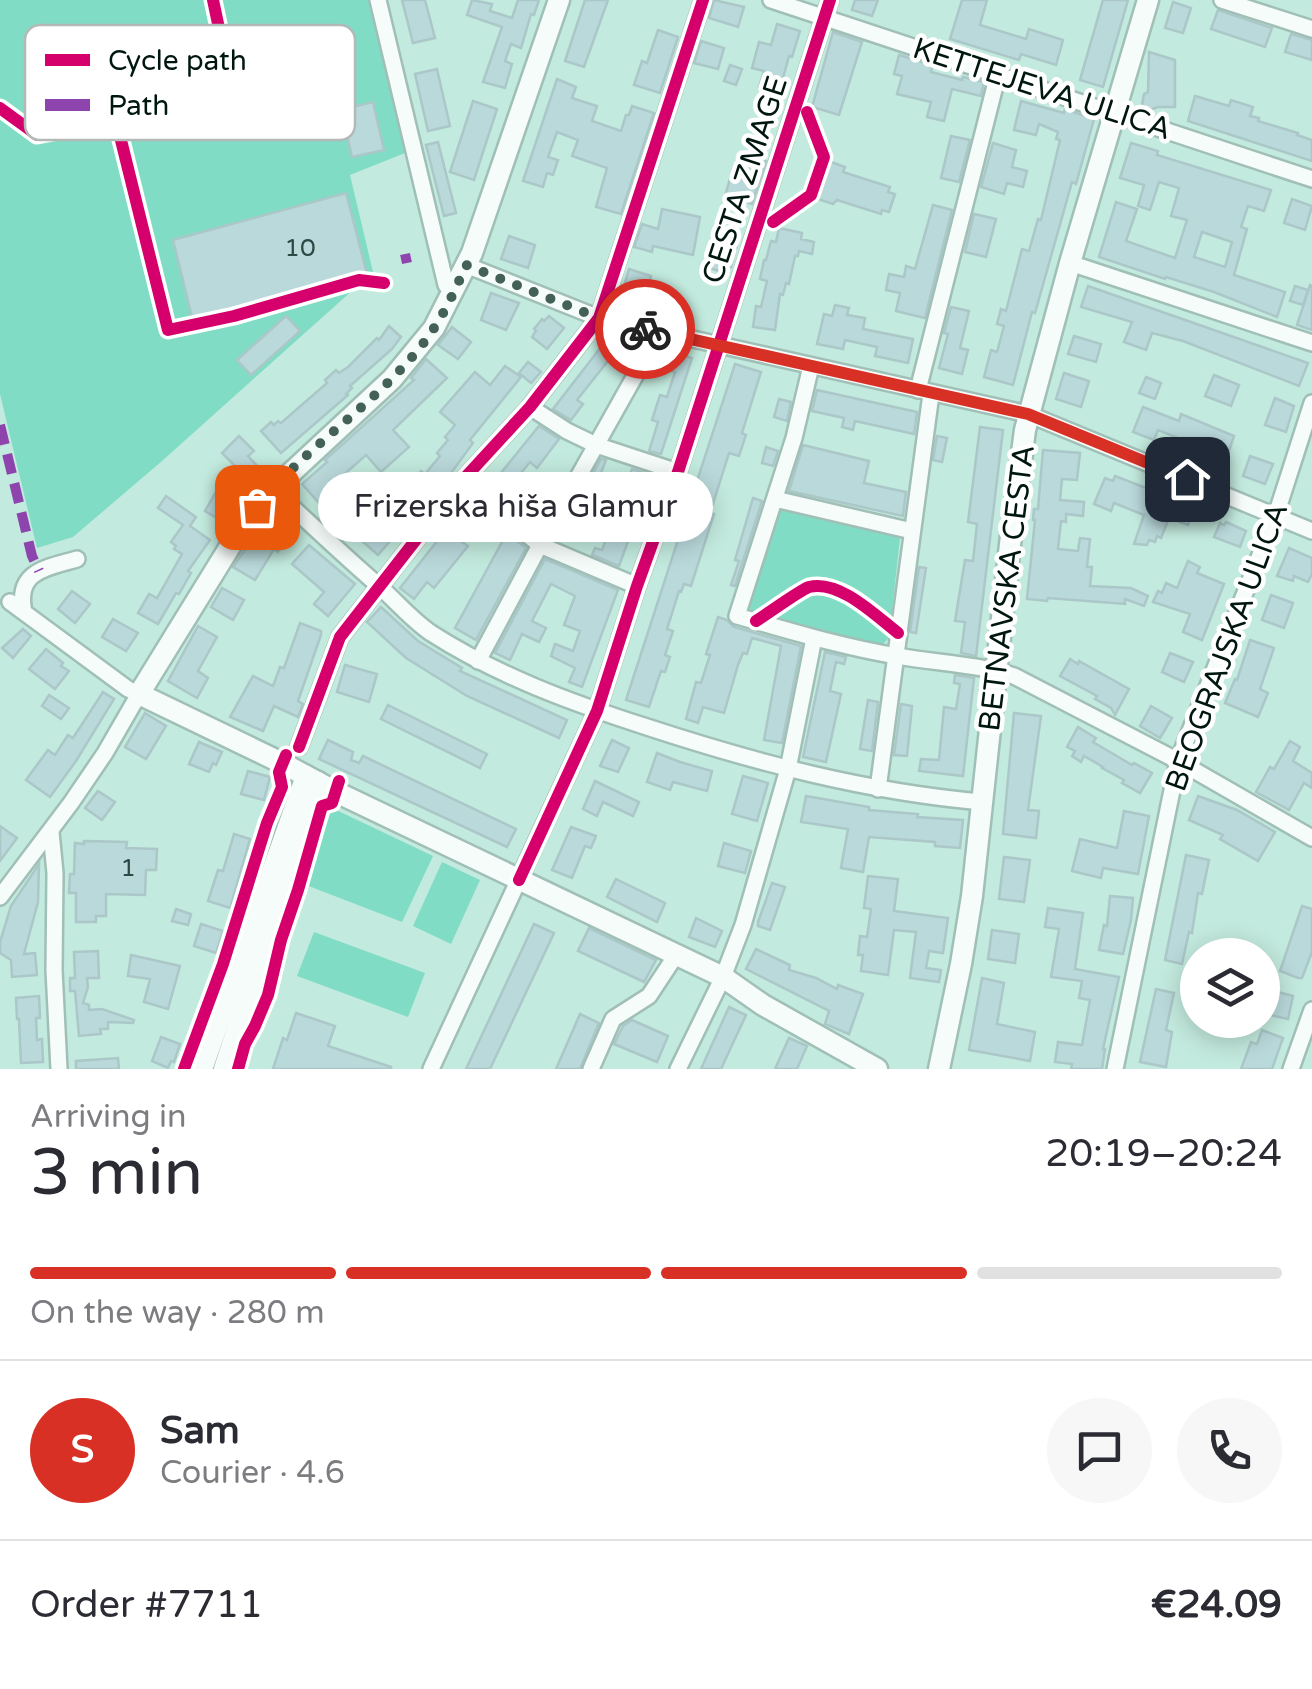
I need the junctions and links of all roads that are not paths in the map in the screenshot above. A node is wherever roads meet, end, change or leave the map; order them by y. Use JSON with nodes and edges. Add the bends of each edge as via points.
{"nodes":[{"id":1,"x":378,"y":0,"type":"edge"},
{"id":2,"x":559,"y":0,"type":"edge"},
{"id":3,"x":703,"y":0,"type":"edge"},
{"id":4,"x":771,"y":0,"type":"edge"},
{"id":5,"x":830,"y":0,"type":"edge"},
{"id":6,"x":1148,"y":0,"type":"edge"},
{"id":7,"x":1222,"y":0,"type":"edge"},
{"id":8,"x":824,"y":18,"type":"junction"},
{"id":9,"x":1312,"y":29,"type":"edge"},
{"id":10,"x":998,"y":74,"type":"junction"},
{"id":11,"x":1115,"y":112,"type":"junction"},
{"id":12,"x":1312,"y":179,"type":"edge"},
{"id":13,"x":1070,"y":264,"type":"junction"},
{"id":14,"x":466,"y":265,"type":"junction"},
{"id":15,"x":455,"y":290,"type":"junction"},
{"id":16,"x":599,"y":318,"type":"junction"},
{"id":17,"x":659,"y":333,"type":"junction"},
{"id":18,"x":1312,"y":343,"type":"edge"},
{"id":19,"x":718,"y":345,"type":"junction"},
{"id":20,"x":811,"y":366,"type":"junction"},
{"id":21,"x":924,"y":392,"type":"junction"},
{"id":22,"x":1312,"y":403,"type":"edge"},
{"id":23,"x":530,"y":408,"type":"junction"},
{"id":24,"x":1028,"y":414,"type":"junction"},
{"id":25,"x":596,"y":445,"type":"junction"},
{"id":26,"x":678,"y":472,"type":"junction"},
{"id":27,"x":461,"y":482,"type":"junction"},
{"id":28,"x":273,"y":489,"type":"junction"},
{"id":29,"x":775,"y":500,"type":"junction"},
{"id":30,"x":1276,"y":516,"type":"junction"},
{"id":31,"x":912,"y":531,"type":"junction"},
{"id":32,"x":1312,"y":531,"type":"edge"},
{"id":33,"x":540,"y":544,"type":"junction"},
{"id":34,"x":76,"y":559,"type":"dead end"},
{"id":35,"x":379,"y":586,"type":"junction"},
{"id":36,"x":637,"y":586,"type":"junction"},
{"id":37,"x":814,"y":638,"type":"junction"},
{"id":38,"x":896,"y":656,"type":"junction"},
{"id":39,"x":478,"y":661,"type":"junction"},
{"id":40,"x":996,"y":670,"type":"junction"},
{"id":41,"x":139,"y":694,"type":"junction"},
{"id":42,"x":597,"y":710,"type":"junction"},
{"id":43,"x":299,"y":747,"type":"dead end"},
{"id":44,"x":1178,"y":761,"type":"junction"},
{"id":45,"x":788,"y":769,"type":"junction"},
{"id":46,"x":312,"y":779,"type":"junction"},
{"id":47,"x":878,"y":789,"type":"junction"},
{"id":48,"x":982,"y":802,"type":"junction"},
{"id":49,"x":51,"y":832,"type":"junction"},
{"id":50,"x":1312,"y":838,"type":"edge"},
{"id":51,"x":519,"y":880,"type":"junction"},
{"id":52,"x":0,"y":897,"type":"edge"},
{"id":53,"x":676,"y":956,"type":"junction"},
{"id":54,"x":723,"y":977,"type":"junction"},
{"id":55,"x":1312,"y":1010,"type":"edge"},
{"id":56,"x":59,"y":1069,"type":"edge"},
{"id":57,"x":202,"y":1069,"type":"edge"},
{"id":58,"x":224,"y":1069,"type":"edge"},
{"id":59,"x":431,"y":1069,"type":"edge"},
{"id":60,"x":592,"y":1069,"type":"edge"},
{"id":61,"x":678,"y":1069,"type":"edge"},
{"id":62,"x":877,"y":1069,"type":"edge"},
{"id":63,"x":939,"y":1069,"type":"edge"},
{"id":64,"x":1115,"y":1069,"type":"edge"},
{"id":65,"x":1291,"y":1069,"type":"edge"}],
"edges":[{"from":1,"to":15,"type":"street","via":[[446,285]]},
{"from":2,"to":14,"type":"street"},
{"from":3,"to":16,"type":"street"},
{"from":4,"to":8,"type":"street","name":"KETTEJEVA ULICA"},
{"from":5,"to":8,"type":"street","name":"CESTA ZMAGE"},
{"from":6,"to":11,"type":"street","name":"BETNAVSKA CESTA"},
{"from":7,"to":9,"type":"street"},
{"from":8,"to":10,"type":"street","name":"KETTEJEVA ULICA"},
{"from":8,"to":19,"type":"street","name":"CESTA ZMAGE"},
{"from":10,"to":11,"type":"street","name":"KETTEJEVA ULICA"},
{"from":10,"to":21,"type":"street"},
{"from":11,"to":12,"type":"street","name":"KETTEJEVA ULICA"},
{"from":11,"to":13,"type":"street","name":"BETNAVSKA CESTA"},
{"from":13,"to":18,"type":"street"},
{"from":13,"to":24,"type":"street","name":"BETNAVSKA CESTA"},
{"from":14,"to":15,"type":"street"},
{"from":14,"to":16,"type":"street"},
{"from":15,"to":28,"type":"street","via":[[392,379]]},
{"from":16,"to":17,"type":"street"},
{"from":16,"to":23,"type":"street"},
{"from":17,"to":19,"type":"street"},
{"from":17,"to":25,"type":"street"},
{"from":19,"to":20,"type":"street"},
{"from":19,"to":26,"type":"street","name":"CESTA ZMAGE"},
{"from":20,"to":21,"type":"street"},
{"from":20,"to":29,"type":"street"},
{"from":21,"to":24,"type":"street"},
{"from":21,"to":31,"type":"street"},
{"from":22,"to":30,"type":"street","name":"BEOGRAJSKA ULICA"},
{"from":23,"to":25,"type":"street"},
{"from":23,"to":27,"type":"street"},
{"from":24,"to":30,"type":"street"},
{"from":24,"to":40,"type":"street","name":"BETNAVSKA CESTA"},
{"from":25,"to":26,"type":"street"},
{"from":25,"to":33,"type":"street"},
{"from":26,"to":36,"type":"street","name":"CESTA ZMAGE"},
{"from":27,"to":33,"type":"street"},
{"from":27,"to":35,"type":"street"},
{"from":28,"to":35,"type":"street"},
{"from":28,"to":41,"type":"street"},
{"from":29,"to":31,"type":"street"},
{"from":29,"to":37,"type":"street","via":[[737,616]]},
{"from":30,"to":32,"type":"street"},
{"from":30,"to":44,"type":"street","name":"BEOGRAJSKA ULICA"},
{"from":31,"to":38,"type":"street"},
{"from":33,"to":36,"type":"street"},
{"from":33,"to":39,"type":"street"},
{"from":34,"to":41,"type":"street","via":[[38,570],[17,607]]},
{"from":35,"to":39,"type":"street","via":[[427,630]]},
{"from":35,"to":43,"type":"street","via":[[340,636]]},
{"from":36,"to":42,"type":"street","name":"CESTA ZMAGE"},
{"from":37,"to":38,"type":"street"},
{"from":37,"to":45,"type":"street"},
{"from":38,"to":40,"type":"street"},
{"from":38,"to":47,"type":"street"},
{"from":39,"to":42,"type":"street"},
{"from":40,"to":44,"type":"street"},
{"from":40,"to":48,"type":"street","name":"BETNAVSKA CESTA"},
{"from":41,"to":46,"type":"street"},
{"from":41,"to":49,"type":"street"},
{"from":42,"to":45,"type":"street"},
{"from":42,"to":51,"type":"street","name":"CESTA ZMAGE"},
{"from":44,"to":50,"type":"street"},
{"from":44,"to":64,"type":"street","name":"BEOGRAJSKA ULICA"},
{"from":45,"to":47,"type":"street"},
{"from":45,"to":54,"type":"street"},
{"from":46,"to":51,"type":"street"},
{"from":46,"to":57,"type":"street"},
{"from":46,"to":58,"type":"street"},
{"from":47,"to":48,"type":"street"},
{"from":48,"to":63,"type":"street","name":"BETNAVSKA CESTA"},
{"from":49,"to":52,"type":"street"},
{"from":49,"to":56,"type":"street"},
{"from":51,"to":53,"type":"street"},
{"from":51,"to":59,"type":"street","name":"CESTA ZMAGE"},
{"from":53,"to":54,"type":"street"},
{"from":53,"to":60,"type":"street","via":[[649,996],[613,1019]]},
{"from":54,"to":61,"type":"street"},
{"from":54,"to":62,"type":"street"},
{"from":55,"to":65,"type":"street"}]}
